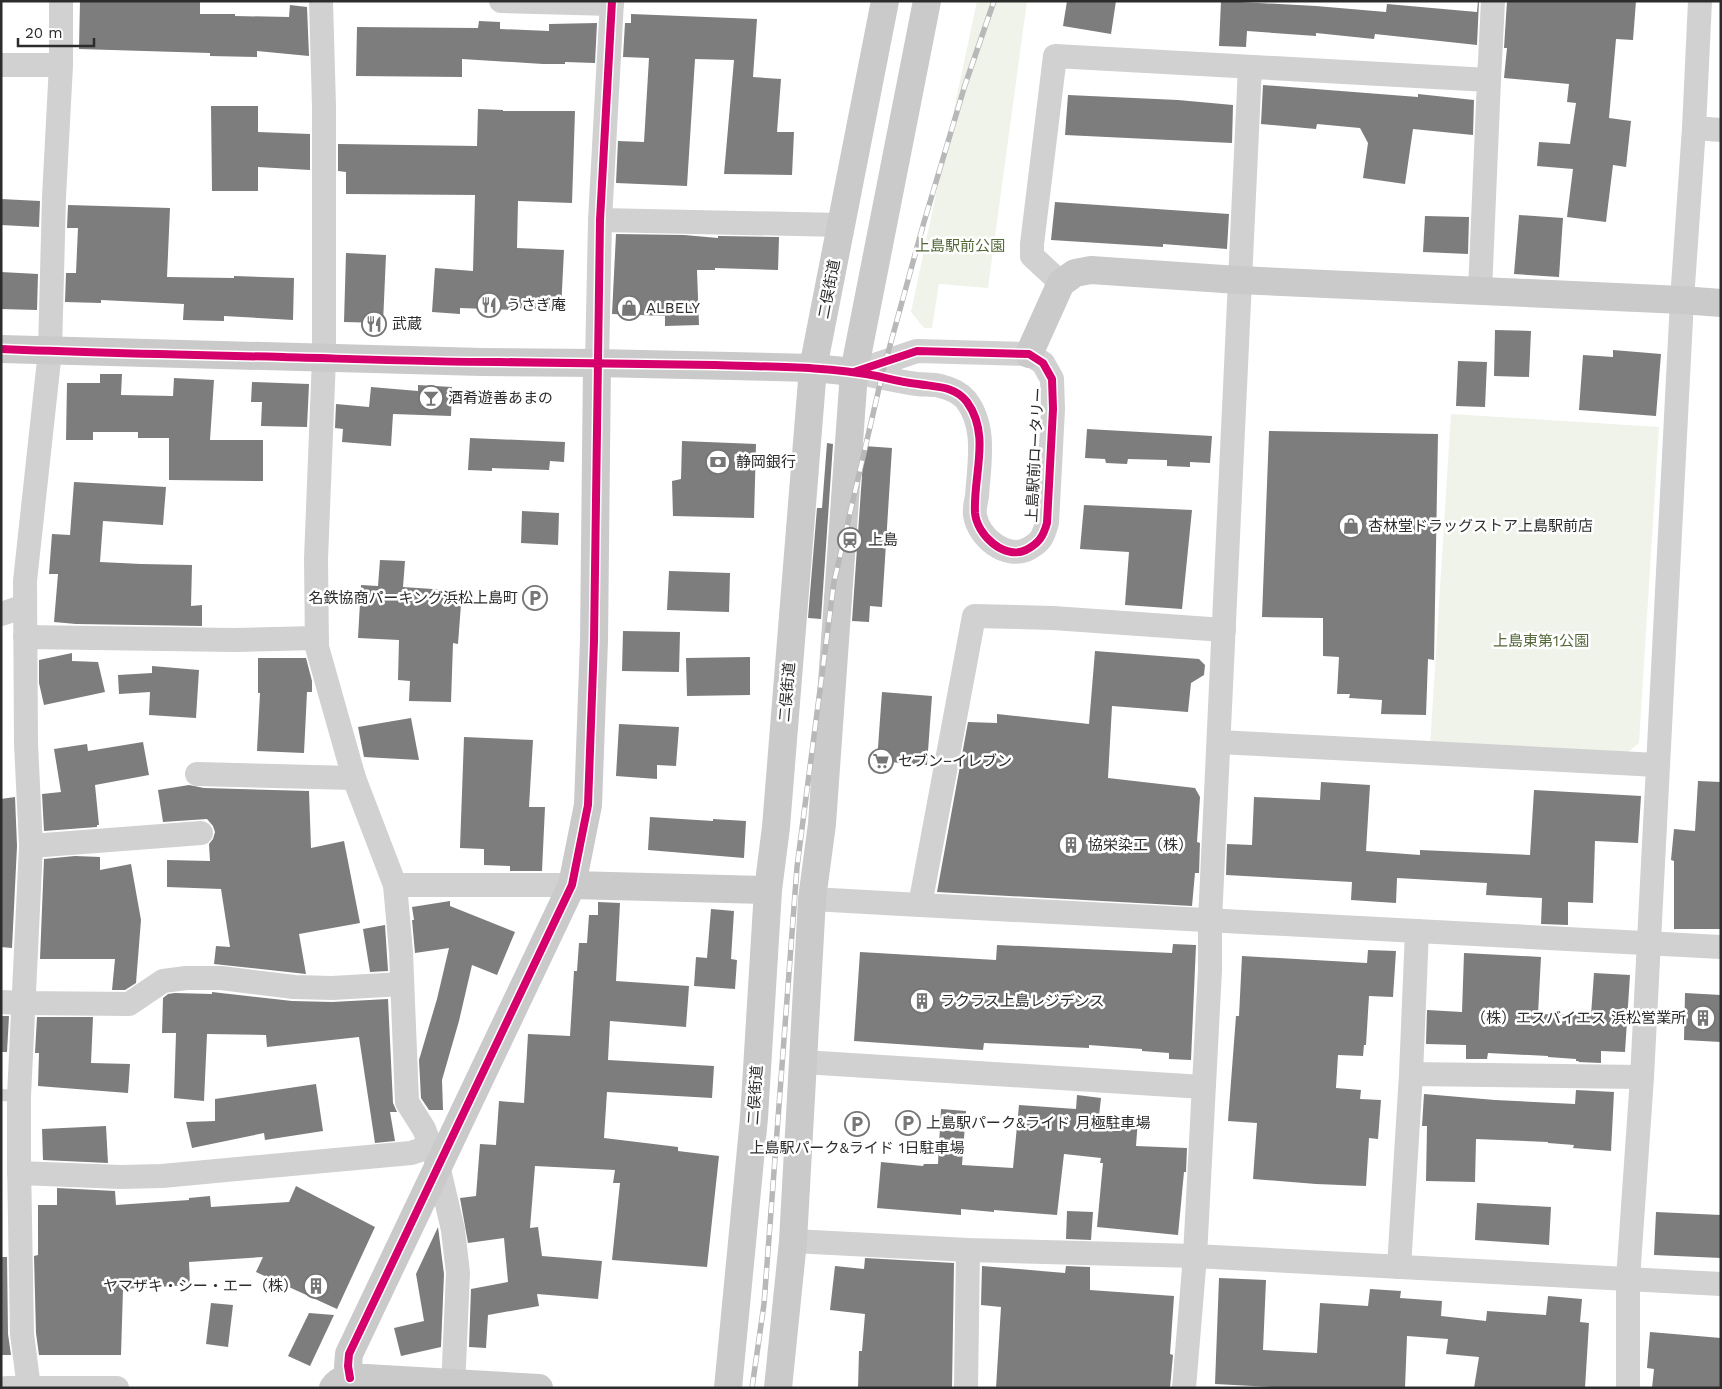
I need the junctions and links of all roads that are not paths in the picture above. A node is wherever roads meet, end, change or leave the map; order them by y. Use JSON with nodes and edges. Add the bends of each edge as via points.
{"nodes":[{"id":1,"x":61,"y":1,"type":"edge"},
{"id":2,"x":321,"y":1,"type":"edge"},
{"id":3,"x":501,"y":1,"type":"edge"},
{"id":4,"x":884,"y":1,"type":"edge"},
{"id":5,"x":927,"y":1,"type":"edge"},
{"id":6,"x":1493,"y":1,"type":"edge"},
{"id":7,"x":1700,"y":1,"type":"edge"},
{"id":8,"x":612,"y":3,"type":"edge"},
{"id":9,"x":1,"y":65,"type":"edge"},
{"id":10,"x":61,"y":65,"type":"junction"},
{"id":11,"x":1250,"y":67,"type":"junction"},
{"id":12,"x":1489,"y":80,"type":"junction"},
{"id":13,"x":1694,"y":128,"type":"junction"},
{"id":14,"x":1721,"y":130,"type":"edge"},
{"id":15,"x":600,"y":220,"type":"junction"},
{"id":16,"x":841,"y":225,"type":"junction"},
{"id":17,"x":1238,"y":280,"type":"junction"},
{"id":18,"x":1061,"y":283,"type":"junction"},
{"id":19,"x":1480,"y":291,"type":"junction"},
{"id":20,"x":1682,"y":300,"type":"junction"},
{"id":21,"x":1721,"y":303,"type":"edge"},
{"id":22,"x":1,"y":349,"type":"edge"},
{"id":23,"x":50,"y":351,"type":"junction"},
{"id":24,"x":1029,"y":354,"type":"junction"},
{"id":25,"x":324,"y":358,"type":"junction"},
{"id":26,"x":597,"y":363,"type":"junction"},
{"id":27,"x":813,"y":368,"type":"junction"},
{"id":28,"x":854,"y":372,"type":"junction"},
{"id":29,"x":25,"y":606,"type":"junction"},
{"id":30,"x":1,"y":614,"type":"edge"},
{"id":31,"x":1224,"y":630,"type":"junction"},
{"id":32,"x":25,"y":637,"type":"junction"},
{"id":33,"x":317,"y":638,"type":"junction"},
{"id":34,"x":1219,"y":742,"type":"junction"},
{"id":35,"x":1658,"y":765,"type":"junction"},
{"id":36,"x":197,"y":774,"type":"dead end"},
{"id":37,"x":354,"y":778,"type":"junction"},
{"id":38,"x":201,"y":833,"type":"dead end"},
{"id":39,"x":31,"y":846,"type":"junction"},
{"id":40,"x":395,"y":885,"type":"junction"},
{"id":41,"x":572,"y":885,"type":"junction"},
{"id":42,"x":768,"y":890,"type":"junction"},
{"id":43,"x":812,"y":899,"type":"junction"},
{"id":44,"x":920,"y":905,"type":"junction"},
{"id":45,"x":1210,"y":921,"type":"junction"},
{"id":46,"x":1417,"y":931,"type":"junction"},
{"id":47,"x":1649,"y":942,"type":"junction"},
{"id":48,"x":1721,"y":947,"type":"edge"},
{"id":49,"x":402,"y":984,"type":"junction"},
{"id":50,"x":12,"y":1003,"type":"edge"},
{"id":51,"x":803,"y":1062,"type":"junction"},
{"id":52,"x":1411,"y":1074,"type":"junction"},
{"id":53,"x":1642,"y":1077,"type":"junction"},
{"id":54,"x":1204,"y":1087,"type":"junction"},
{"id":55,"x":10,"y":1095,"type":"edge"},
{"id":56,"x":435,"y":1156,"type":"junction"},
{"id":57,"x":19,"y":1173,"type":"junction"},
{"id":58,"x":793,"y":1241,"type":"junction"},
{"id":59,"x":11,"y":1246,"type":"edge"},
{"id":60,"x":968,"y":1250,"type":"junction"},
{"id":61,"x":1196,"y":1256,"type":"junction"},
{"id":62,"x":1399,"y":1267,"type":"junction"},
{"id":63,"x":1628,"y":1279,"type":"junction"},
{"id":64,"x":1721,"y":1284,"type":"edge"},
{"id":65,"x":341,"y":1383,"type":"edge"},
{"id":66,"x":453,"y":1385,"type":"edge"},
{"id":67,"x":21,"y":1387,"type":"edge"},
{"id":68,"x":117,"y":1388,"type":"edge"},
{"id":69,"x":539,"y":1388,"type":"edge"},
{"id":70,"x":728,"y":1388,"type":"edge"},
{"id":71,"x":778,"y":1388,"type":"edge"},
{"id":72,"x":966,"y":1388,"type":"edge"},
{"id":73,"x":1184,"y":1388,"type":"edge"},
{"id":74,"x":1628,"y":1388,"type":"edge"}],
"edges":[{"from":1,"to":10,"type":"street"},
{"from":2,"to":25,"type":"street"},
{"from":3,"to":8,"type":"street"},
{"from":4,"to":16,"type":"street","name":"二俣街道"},
{"from":5,"to":28,"type":"street"},
{"from":6,"to":12,"type":"street"},
{"from":7,"to":13,"type":"street"},
{"from":8,"to":15,"type":"street"},
{"from":9,"to":10,"type":"street"},
{"from":10,"to":23,"type":"street"},
{"from":11,"to":12,"type":"street"},
{"from":11,"to":17,"type":"street"},
{"from":11,"to":18,"type":"street","via":[[1055,56],[1032,256]]},
{"from":12,"to":19,"type":"street"},
{"from":13,"to":14,"type":"street"},
{"from":13,"to":20,"type":"street"},
{"from":15,"to":16,"type":"street"},
{"from":15,"to":26,"type":"street"},
{"from":16,"to":27,"type":"street","name":"二俣街道"},
{"from":17,"to":18,"type":"street","via":[[1091,270],[1075,273]]},
{"from":17,"to":19,"type":"street"},
{"from":17,"to":31,"type":"street"},
{"from":18,"to":24,"type":"street"},
{"from":19,"to":20,"type":"street"},
{"from":20,"to":21,"type":"street"},
{"from":20,"to":35,"type":"street"},
{"from":22,"to":23,"type":"street"},
{"from":23,"to":25,"type":"street"},
{"from":23,"to":29,"type":"street"},
{"from":24,"to":28,"type":"street","via":[[918,351]]},
{"from":24,"to":28,"type":"street","name":"上島駅前ロータリー","via":[[1042,364],[1052,379],[1053,409],[1047,523],[1037,544],[1022,552],[1004,550],[989,541],[975,515],[979,426],[966,400],[958,393],[939,386]]},
{"from":25,"to":26,"type":"street"},
{"from":25,"to":33,"type":"street","via":[[316,560]]},
{"from":26,"to":27,"type":"street"},
{"from":26,"to":41,"type":"street","via":[[594,641],[588,804]]},
{"from":27,"to":28,"type":"street"},
{"from":27,"to":42,"type":"street","name":"二俣街道","via":[[777,817]]},
{"from":28,"to":43,"type":"street","via":[[822,824]]},
{"from":29,"to":30,"type":"street"},
{"from":29,"to":32,"type":"street"},
{"from":31,"to":34,"type":"street"},
{"from":31,"to":44,"type":"street","via":[[974,616]]},
{"from":32,"to":33,"type":"street"},
{"from":32,"to":39,"type":"street"},
{"from":33,"to":37,"type":"street"},
{"from":34,"to":35,"type":"street"},
{"from":34,"to":45,"type":"street"},
{"from":35,"to":47,"type":"street"},
{"from":36,"to":37,"type":"street"},
{"from":37,"to":40,"type":"street"},
{"from":38,"to":39,"type":"street"},
{"from":39,"to":50,"type":"street"},
{"from":40,"to":41,"type":"street"},
{"from":40,"to":49,"type":"street"},
{"from":41,"to":42,"type":"street"},
{"from":41,"to":56,"type":"street"},
{"from":42,"to":70,"type":"street","name":"二俣街道","via":[[754,1118]]},
{"from":43,"to":44,"type":"street"},
{"from":43,"to":51,"type":"street"},
{"from":44,"to":45,"type":"street"},
{"from":45,"to":46,"type":"street"},
{"from":45,"to":54,"type":"street"},
{"from":46,"to":47,"type":"street"},
{"from":46,"to":52,"type":"street"},
{"from":47,"to":48,"type":"street"},
{"from":47,"to":53,"type":"street"},
{"from":49,"to":50,"type":"street","via":[[294,987],[221,978],[186,978],[164,981],[129,1004]]},
{"from":49,"to":56,"type":"street","via":[[407,1102],[424,1129]]},
{"from":50,"to":55,"type":"street"},
{"from":51,"to":54,"type":"street"},
{"from":51,"to":58,"type":"street"},
{"from":52,"to":53,"type":"street"},
{"from":52,"to":62,"type":"street"},
{"from":53,"to":63,"type":"street"},
{"from":54,"to":61,"type":"street"},
{"from":55,"to":57,"type":"street"},
{"from":56,"to":57,"type":"street","via":[[411,1154],[162,1176]]},
{"from":56,"to":65,"type":"street","via":[[349,1354]]},
{"from":56,"to":66,"type":"street","via":[[453,1230],[458,1273]]},
{"from":57,"to":59,"type":"street"},
{"from":58,"to":60,"type":"street"},
{"from":58,"to":71,"type":"street"},
{"from":59,"to":67,"type":"street","via":[[22,1334]]},
{"from":60,"to":61,"type":"street"},
{"from":60,"to":72,"type":"street"},
{"from":61,"to":62,"type":"street"},
{"from":61,"to":73,"type":"street"},
{"from":62,"to":63,"type":"street"},
{"from":63,"to":64,"type":"street"},
{"from":63,"to":74,"type":"street"},
{"from":65,"to":66,"type":"street","via":[[366,1378]]},
{"from":66,"to":69,"type":"street"},
{"from":67,"to":68,"type":"street"}]}
